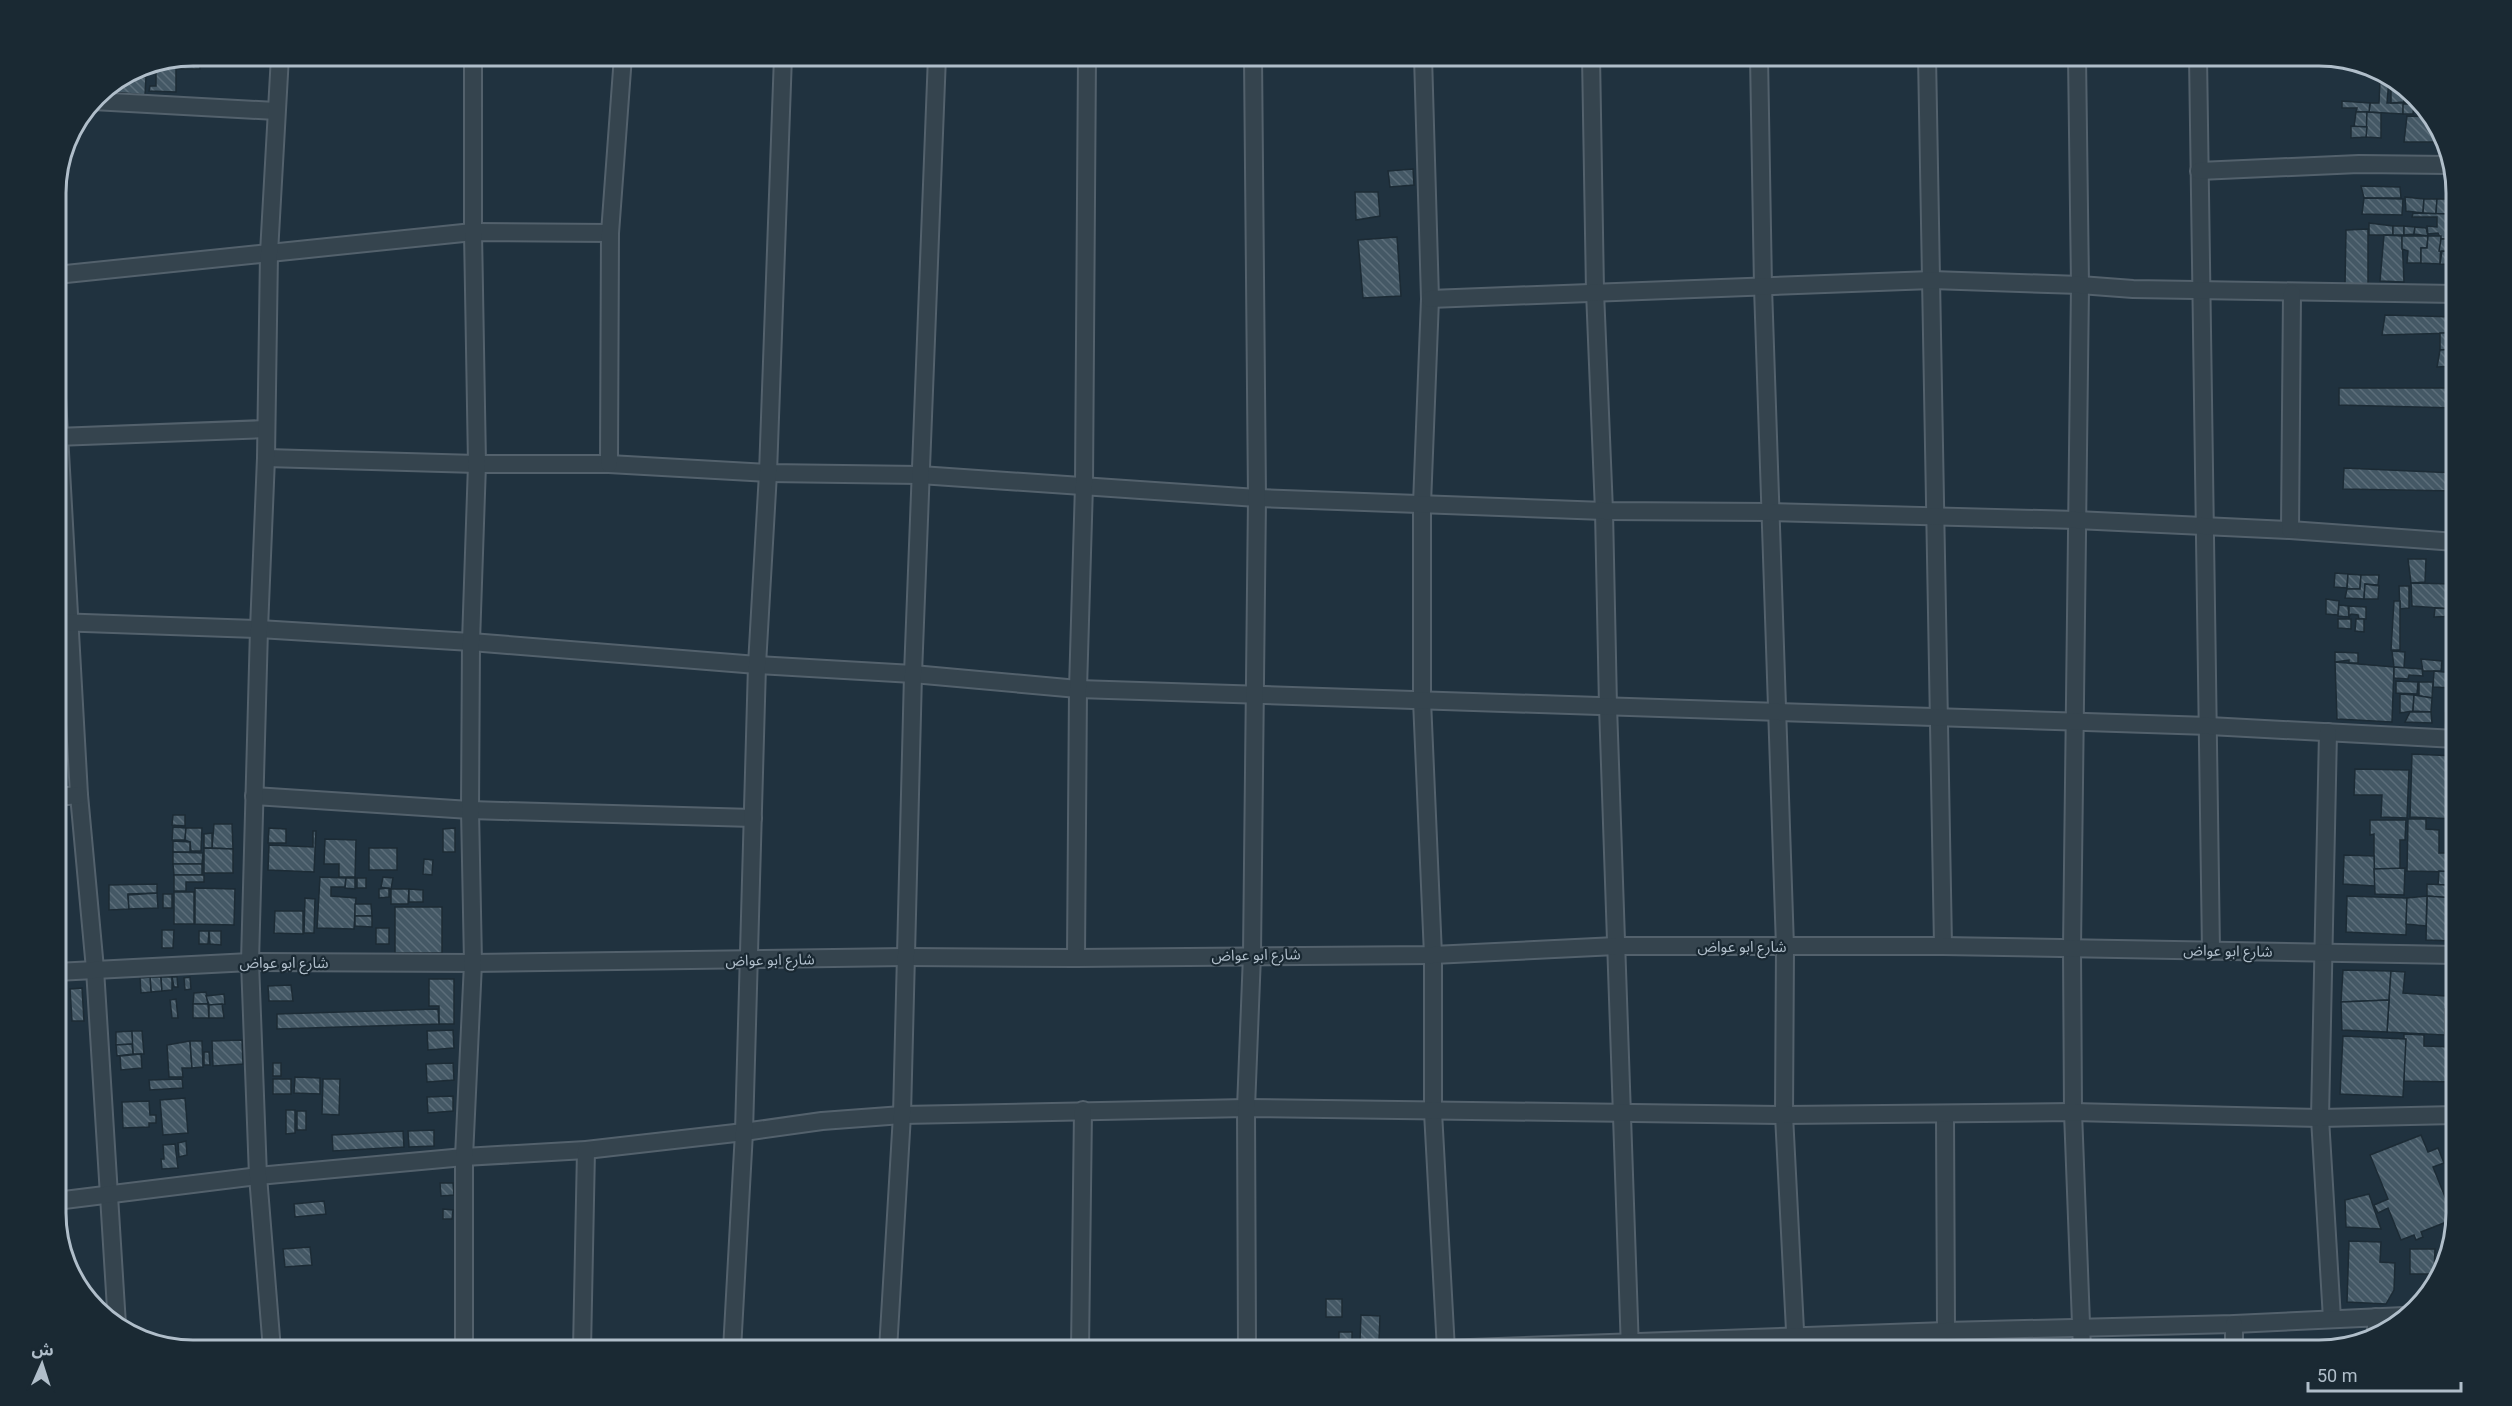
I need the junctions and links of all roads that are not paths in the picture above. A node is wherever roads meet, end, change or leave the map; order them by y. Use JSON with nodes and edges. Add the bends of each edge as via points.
{"nodes":[{"id":1,"x":279,"y":66,"type":"edge"},
{"id":2,"x":473,"y":66,"type":"edge"},
{"id":3,"x":622,"y":66,"type":"edge"},
{"id":4,"x":783,"y":66,"type":"edge"},
{"id":5,"x":937,"y":66,"type":"edge"},
{"id":6,"x":1087,"y":66,"type":"edge"},
{"id":7,"x":1253,"y":66,"type":"edge"},
{"id":8,"x":1423,"y":66,"type":"edge"},
{"id":9,"x":1591,"y":66,"type":"edge"},
{"id":10,"x":1759,"y":66,"type":"edge"},
{"id":11,"x":1927,"y":66,"type":"edge"},
{"id":12,"x":2077,"y":66,"type":"edge"},
{"id":13,"x":2198,"y":66,"type":"edge"},
{"id":14,"x":106,"y":101,"type":"edge"},
{"id":15,"x":276,"y":111,"type":"junction"},
{"id":16,"x":2443,"y":165,"type":"edge"},
{"id":17,"x":2199,"y":171,"type":"junction"},
{"id":18,"x":473,"y":232,"type":"junction"},
{"id":19,"x":610,"y":233,"type":"junction"},
{"id":20,"x":269,"y":253,"type":"junction"},
{"id":21,"x":66,"y":274,"type":"edge"},
{"id":22,"x":1932,"y":280,"type":"junction"},
{"id":23,"x":2080,"y":285,"type":"junction"},
{"id":24,"x":1763,"y":287,"type":"junction"},
{"id":25,"x":2200,"y":290,"type":"junction"},
{"id":26,"x":1594,"y":291,"type":"junction"},
{"id":27,"x":2292,"y":292,"type":"junction"},
{"id":28,"x":2446,"y":294,"type":"edge"},
{"id":29,"x":1430,"y":299,"type":"junction"},
{"id":30,"x":266,"y":429,"type":"junction"},
{"id":31,"x":66,"y":437,"type":"edge"},
{"id":32,"x":266,"y":458,"type":"junction"},
{"id":33,"x":609,"y":464,"type":"junction"},
{"id":34,"x":477,"y":465,"type":"junction"},
{"id":35,"x":768,"y":473,"type":"junction"},
{"id":36,"x":920,"y":475,"type":"junction"},
{"id":37,"x":1084,"y":485,"type":"junction"},
{"id":38,"x":1257,"y":498,"type":"junction"},
{"id":39,"x":1422,"y":504,"type":"junction"},
{"id":40,"x":1604,"y":511,"type":"junction"},
{"id":41,"x":1771,"y":512,"type":"junction"},
{"id":42,"x":1936,"y":516,"type":"junction"},
{"id":43,"x":2076,"y":520,"type":"junction"},
{"id":44,"x":2206,"y":526,"type":"junction"},
{"id":45,"x":2290,"y":530,"type":"junction"},
{"id":46,"x":2446,"y":541,"type":"edge"},
{"id":47,"x":66,"y":621,"type":"edge"},
{"id":48,"x":259,"y":629,"type":"junction"},
{"id":49,"x":471,"y":642,"type":"junction"},
{"id":50,"x":66,"y":652,"type":"edge"},
{"id":51,"x":757,"y":666,"type":"junction"},
{"id":52,"x":913,"y":674,"type":"junction"},
{"id":53,"x":1078,"y":689,"type":"junction"},
{"id":54,"x":1255,"y":696,"type":"junction"},
{"id":55,"x":1422,"y":700,"type":"junction"},
{"id":56,"x":1608,"y":706,"type":"junction"},
{"id":57,"x":1776,"y":713,"type":"junction"},
{"id":58,"x":1936,"y":718,"type":"junction"},
{"id":59,"x":2075,"y":722,"type":"junction"},
{"id":60,"x":2209,"y":726,"type":"junction"},
{"id":61,"x":2328,"y":732,"type":"junction"},
{"id":62,"x":2446,"y":739,"type":"edge"},
{"id":63,"x":80,"y":795,"type":"junction"},
{"id":64,"x":66,"y":796,"type":"edge"},
{"id":65,"x":254,"y":796,"type":"junction"},
{"id":66,"x":470,"y":810,"type":"junction"},
{"id":67,"x":753,"y":818,"type":"junction"},
{"id":68,"x":1616,"y":946,"type":"junction"},
{"id":69,"x":1943,"y":946,"type":"junction"},
{"id":70,"x":1785,"y":947,"type":"junction"},
{"id":71,"x":2072,"y":949,"type":"junction"},
{"id":72,"x":2211,"y":951,"type":"junction"},
{"id":73,"x":2324,"y":953,"type":"junction"},
{"id":74,"x":1252,"y":955,"type":"junction"},
{"id":75,"x":1433,"y":955,"type":"junction"},
{"id":76,"x":2446,"y":955,"type":"edge"},
{"id":77,"x":905,"y":957,"type":"junction"},
{"id":78,"x":1076,"y":958,"type":"junction"},
{"id":79,"x":749,"y":960,"type":"junction"},
{"id":80,"x":250,"y":962,"type":"junction"},
{"id":81,"x":473,"y":963,"type":"junction"},
{"id":82,"x":95,"y":969,"type":"junction"},
{"id":83,"x":66,"y":971,"type":"edge"},
{"id":84,"x":1246,"y":1108,"type":"junction"},
{"id":85,"x":1083,"y":1110,"type":"junction"},
{"id":86,"x":1433,"y":1112,"type":"junction"},
{"id":87,"x":1623,"y":1112,"type":"junction"},
{"id":88,"x":2073,"y":1112,"type":"junction"},
{"id":89,"x":902,"y":1114,"type":"junction"},
{"id":90,"x":1784,"y":1115,"type":"junction"},
{"id":91,"x":1946,"y":1115,"type":"junction"},
{"id":92,"x":2446,"y":1115,"type":"edge"},
{"id":93,"x":2320,"y":1118,"type":"junction"},
{"id":94,"x":744,"y":1132,"type":"junction"},
{"id":95,"x":586,"y":1150,"type":"junction"},
{"id":96,"x":464,"y":1157,"type":"junction"},
{"id":97,"x":258,"y":1176,"type":"junction"},
{"id":98,"x":110,"y":1194,"type":"junction"},
{"id":99,"x":66,"y":1200,"type":"edge"},
{"id":100,"x":116,"y":1314,"type":"edge"},
{"id":101,"x":2392,"y":1316,"type":"edge"},
{"id":102,"x":2376,"y":1317,"type":"junction"},
{"id":103,"x":2332,"y":1318,"type":"junction"},
{"id":104,"x":2234,"y":1324,"type":"junction"},
{"id":105,"x":2376,"y":1326,"type":"edge"},
{"id":106,"x":2081,"y":1328,"type":"junction"},
{"id":107,"x":1938,"y":1332,"type":"junction"},
{"id":108,"x":271,"y":1340,"type":"edge"},
{"id":109,"x":464,"y":1340,"type":"edge"},
{"id":110,"x":582,"y":1340,"type":"edge"},
{"id":111,"x":733,"y":1340,"type":"edge"},
{"id":112,"x":889,"y":1340,"type":"edge"},
{"id":113,"x":1080,"y":1340,"type":"edge"},
{"id":114,"x":1247,"y":1340,"type":"edge"},
{"id":115,"x":1445,"y":1340,"type":"edge"},
{"id":116,"x":1630,"y":1340,"type":"edge"},
{"id":117,"x":1796,"y":1340,"type":"edge"},
{"id":118,"x":1843,"y":1340,"type":"edge"},
{"id":119,"x":1935,"y":1340,"type":"edge"},
{"id":120,"x":2082,"y":1340,"type":"edge"},
{"id":121,"x":2234,"y":1340,"type":"edge"}],
"edges":[{"from":1,"to":15,"type":"street"},
{"from":2,"to":18,"type":"street"},
{"from":3,"to":19,"type":"street"},
{"from":4,"to":35,"type":"street"},
{"from":5,"to":36,"type":"street"},
{"from":6,"to":37,"type":"street"},
{"from":7,"to":38,"type":"street"},
{"from":8,"to":29,"type":"street"},
{"from":9,"to":26,"type":"street"},
{"from":10,"to":24,"type":"street"},
{"from":11,"to":22,"type":"street"},
{"from":12,"to":23,"type":"street"},
{"from":13,"to":17,"type":"street"},
{"from":14,"to":15,"type":"street"},
{"from":15,"to":20,"type":"street"},
{"from":16,"to":17,"type":"street","via":[[2359,164]]},
{"from":17,"to":25,"type":"street"},
{"from":18,"to":19,"type":"street"},
{"from":18,"to":20,"type":"street"},
{"from":18,"to":34,"type":"street"},
{"from":19,"to":33,"type":"street"},
{"from":20,"to":21,"type":"street"},
{"from":20,"to":30,"type":"street"},
{"from":22,"to":23,"type":"street"},
{"from":22,"to":24,"type":"street"},
{"from":22,"to":42,"type":"street"},
{"from":23,"to":25,"type":"street"},
{"from":23,"to":43,"type":"street"},
{"from":24,"to":26,"type":"street"},
{"from":24,"to":41,"type":"street"},
{"from":25,"to":27,"type":"street"},
{"from":25,"to":44,"type":"street"},
{"from":26,"to":29,"type":"street"},
{"from":26,"to":40,"type":"street"},
{"from":27,"to":28,"type":"street"},
{"from":27,"to":45,"type":"street"},
{"from":29,"to":39,"type":"street"},
{"from":30,"to":31,"type":"street"},
{"from":30,"to":32,"type":"street"},
{"from":32,"to":34,"type":"street"},
{"from":32,"to":48,"type":"street"},
{"from":33,"to":34,"type":"street"},
{"from":33,"to":35,"type":"street"},
{"from":34,"to":49,"type":"street"},
{"from":35,"to":36,"type":"street"},
{"from":35,"to":51,"type":"street"},
{"from":36,"to":37,"type":"street"},
{"from":36,"to":52,"type":"street"},
{"from":37,"to":38,"type":"street"},
{"from":37,"to":53,"type":"street"},
{"from":38,"to":39,"type":"street"},
{"from":38,"to":54,"type":"street"},
{"from":39,"to":40,"type":"street"},
{"from":39,"to":55,"type":"street"},
{"from":40,"to":41,"type":"street"},
{"from":40,"to":56,"type":"street"},
{"from":41,"to":42,"type":"street"},
{"from":41,"to":57,"type":"street"},
{"from":42,"to":43,"type":"street"},
{"from":42,"to":58,"type":"street"},
{"from":43,"to":44,"type":"street"},
{"from":43,"to":59,"type":"street"},
{"from":44,"to":45,"type":"street"},
{"from":44,"to":60,"type":"street"},
{"from":45,"to":46,"type":"street"},
{"from":47,"to":48,"type":"street"},
{"from":48,"to":49,"type":"street"},
{"from":48,"to":65,"type":"street"},
{"from":49,"to":51,"type":"street"},
{"from":49,"to":66,"type":"street"},
{"from":50,"to":63,"type":"street"},
{"from":51,"to":52,"type":"street"},
{"from":51,"to":67,"type":"street"},
{"from":52,"to":53,"type":"street"},
{"from":52,"to":77,"type":"street"},
{"from":53,"to":54,"type":"street"},
{"from":53,"to":78,"type":"street"},
{"from":54,"to":55,"type":"street"},
{"from":54,"to":74,"type":"street"},
{"from":55,"to":56,"type":"street"},
{"from":55,"to":75,"type":"street"},
{"from":56,"to":57,"type":"street"},
{"from":56,"to":68,"type":"street"},
{"from":57,"to":58,"type":"street"},
{"from":57,"to":70,"type":"street"},
{"from":58,"to":59,"type":"street"},
{"from":58,"to":69,"type":"street"},
{"from":59,"to":60,"type":"street"},
{"from":59,"to":71,"type":"street"},
{"from":60,"to":61,"type":"street"},
{"from":60,"to":72,"type":"street"},
{"from":61,"to":62,"type":"street"},
{"from":61,"to":73,"type":"street"},
{"from":63,"to":64,"type":"street"},
{"from":63,"to":82,"type":"street"},
{"from":65,"to":66,"type":"street"},
{"from":65,"to":80,"type":"street"},
{"from":66,"to":67,"type":"street"},
{"from":66,"to":81,"type":"street"},
{"from":67,"to":79,"type":"street"},
{"from":68,"to":70,"type":"street","name":"شارع ابو عواض"},
{"from":68,"to":75,"type":"street","name":"شارع ابو عواض"},
{"from":68,"to":87,"type":"street"},
{"from":69,"to":70,"type":"street","name":"شارع ابو عواض"},
{"from":69,"to":71,"type":"street","name":"شارع ابو عواض"},
{"from":70,"to":90,"type":"street"},
{"from":71,"to":72,"type":"street","name":"شارع ابو عواض"},
{"from":71,"to":88,"type":"street"},
{"from":72,"to":73,"type":"street","name":"شارع ابو عواض"},
{"from":73,"to":76,"type":"street","name":"شارع ابو عواض"},
{"from":73,"to":93,"type":"street"},
{"from":74,"to":75,"type":"street","name":"شارع ابو عواض"},
{"from":74,"to":78,"type":"street","name":"شارع ابو عواض"},
{"from":74,"to":84,"type":"street"},
{"from":75,"to":86,"type":"street"},
{"from":77,"to":78,"type":"street","name":"شارع ابو عواض"},
{"from":77,"to":79,"type":"street","name":"شارع ابو عواض"},
{"from":77,"to":89,"type":"street"},
{"from":79,"to":81,"type":"street","name":"شارع ابو عواض"},
{"from":79,"to":94,"type":"street"},
{"from":80,"to":81,"type":"street","name":"شارع ابو عواض"},
{"from":80,"to":82,"type":"street","name":"شارع ابو عواض"},
{"from":80,"to":97,"type":"street"},
{"from":81,"to":96,"type":"street"},
{"from":82,"to":83,"type":"street","name":"شارع ابو عواض"},
{"from":82,"to":98,"type":"street"},
{"from":84,"to":85,"type":"street"},
{"from":84,"to":86,"type":"street"},
{"from":84,"to":114,"type":"street"},
{"from":85,"to":89,"type":"street"},
{"from":85,"to":113,"type":"street"},
{"from":86,"to":87,"type":"street"},
{"from":86,"to":115,"type":"street"},
{"from":87,"to":90,"type":"street"},
{"from":87,"to":116,"type":"street"},
{"from":88,"to":91,"type":"street"},
{"from":88,"to":93,"type":"street"},
{"from":88,"to":106,"type":"street"},
{"from":89,"to":94,"type":"street","via":[[822,1120]]},
{"from":89,"to":112,"type":"street"},
{"from":90,"to":91,"type":"street"},
{"from":90,"to":117,"type":"street"},
{"from":91,"to":107,"type":"street"},
{"from":92,"to":93,"type":"street"},
{"from":93,"to":103,"type":"street"},
{"from":94,"to":95,"type":"street"},
{"from":94,"to":111,"type":"street"},
{"from":95,"to":96,"type":"street"},
{"from":95,"to":110,"type":"street"},
{"from":96,"to":97,"type":"street"},
{"from":96,"to":109,"type":"street"},
{"from":97,"to":98,"type":"street"},
{"from":97,"to":108,"type":"street"},
{"from":98,"to":99,"type":"street"},
{"from":98,"to":100,"type":"street"},
{"from":101,"to":102,"type":"street"},
{"from":102,"to":103,"type":"street"},
{"from":102,"to":105,"type":"street"},
{"from":103,"to":104,"type":"street"},
{"from":104,"to":106,"type":"street"},
{"from":104,"to":121,"type":"street"},
{"from":106,"to":107,"type":"street"},
{"from":106,"to":120,"type":"street"},
{"from":107,"to":118,"type":"street"},
{"from":107,"to":119,"type":"street"}]}
